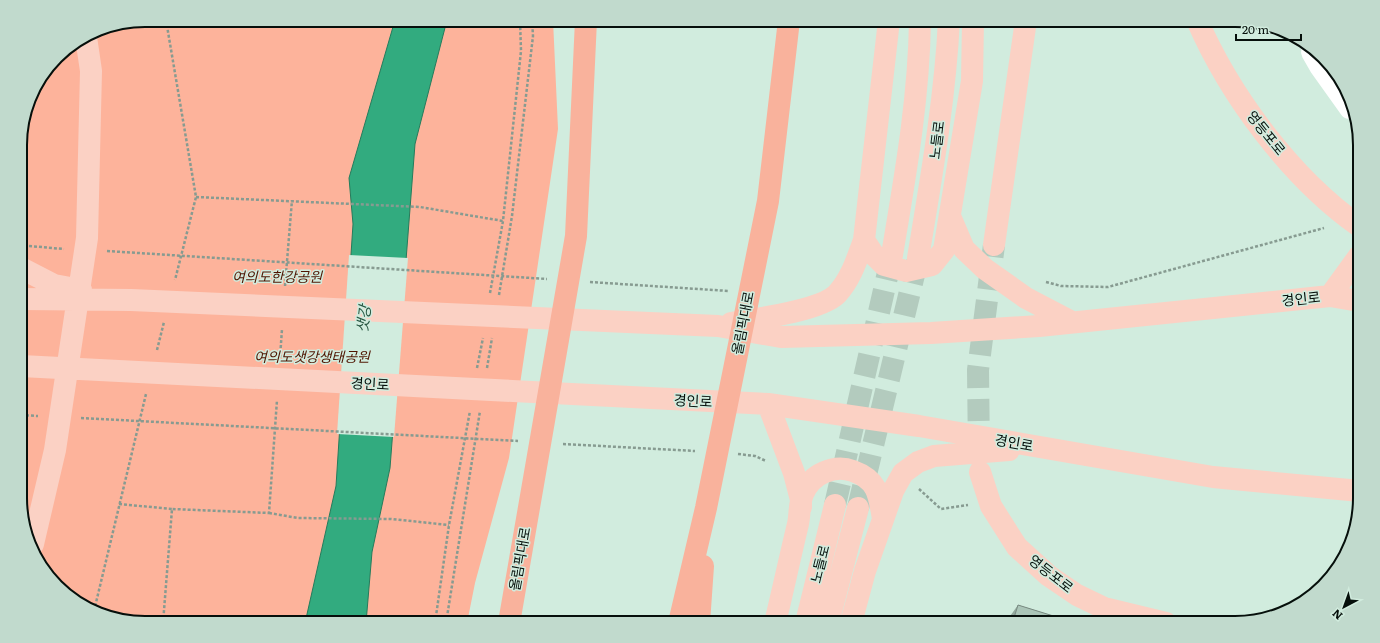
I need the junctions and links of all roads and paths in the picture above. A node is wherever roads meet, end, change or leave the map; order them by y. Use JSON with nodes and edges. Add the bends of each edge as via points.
{"nodes":[{"id":1,"x":167,"y":27,"type":"edge"},
{"id":2,"x":586,"y":27,"type":"edge"},
{"id":3,"x":789,"y":27,"type":"edge"},
{"id":4,"x":888,"y":27,"type":"edge"},
{"id":5,"x":920,"y":27,"type":"edge"},
{"id":6,"x":949,"y":27,"type":"edge"},
{"id":7,"x":973,"y":27,"type":"edge"},
{"id":8,"x":1025,"y":27,"type":"edge"},
{"id":9,"x":1201,"y":27,"type":"edge"},
{"id":10,"x":87,"y":43,"type":"edge"},
{"id":11,"x":196,"y":197,"type":"junction"},
{"id":12,"x":292,"y":200,"type":"junction"},
{"id":13,"x":1339,"y":212,"type":"junction"},
{"id":14,"x":950,"y":216,"type":"junction"},
{"id":15,"x":503,"y":221,"type":"dead end"},
{"id":16,"x":1353,"y":222,"type":"edge"},
{"id":17,"x":1324,"y":228,"type":"dead end"},
{"id":18,"x":1353,"y":231,"type":"edge"},
{"id":19,"x":864,"y":240,"type":"junction"},
{"id":20,"x":994,"y":245,"type":"tunnel mouth"},
{"id":21,"x":27,"y":246,"type":"dead end"},
{"id":22,"x":67,"y":249,"type":"dead end"},
{"id":23,"x":106,"y":251,"type":"dead end"},
{"id":24,"x":892,"y":255,"type":"tunnel mouth"},
{"id":25,"x":918,"y":258,"type":"tunnel mouth"},
{"id":26,"x":1353,"y":264,"type":"edge"},
{"id":27,"x":27,"y":271,"type":"edge"},
{"id":28,"x":551,"y":280,"type":"dead end"},
{"id":29,"x":175,"y":282,"type":"dead end"},
{"id":30,"x":583,"y":282,"type":"dead end"},
{"id":31,"x":1061,"y":286,"type":"dead end"},
{"id":32,"x":734,"y":291,"type":"dead end"},
{"id":33,"x":285,"y":294,"type":"dead end"},
{"id":34,"x":1330,"y":296,"type":"junction"},
{"id":35,"x":27,"y":299,"type":"edge"},
{"id":36,"x":131,"y":300,"type":"junction"},
{"id":37,"x":1353,"y":300,"type":"edge"},
{"id":38,"x":165,"y":320,"type":"dead end"},
{"id":39,"x":1070,"y":321,"type":"junction"},
{"id":40,"x":282,"y":325,"type":"dead end"},
{"id":41,"x":718,"y":326,"type":"junction"},
{"id":42,"x":157,"y":351,"type":"dead end"},
{"id":43,"x":280,"y":364,"type":"dead end"},
{"id":44,"x":27,"y":366,"type":"edge"},
{"id":45,"x":148,"y":389,"type":"dead end"},
{"id":46,"x":277,"y":396,"type":"dead end"},
{"id":47,"x":768,"y":404,"type":"junction"},
{"id":48,"x":27,"y":415,"type":"edge"},
{"id":49,"x":45,"y":416,"type":"dead end"},
{"id":50,"x":76,"y":418,"type":"dead end"},
{"id":51,"x":522,"y":442,"type":"dead end"},
{"id":52,"x":561,"y":444,"type":"dead end"},
{"id":53,"x":1040,"y":448,"type":"junction"},
{"id":54,"x":696,"y":451,"type":"dead end"},
{"id":55,"x":734,"y":453,"type":"dead end"},
{"id":56,"x":755,"y":456,"type":"dead end"},
{"id":57,"x":980,"y":472,"type":"tunnel mouth"},
{"id":58,"x":915,"y":486,"type":"dead end"},
{"id":59,"x":1353,"y":490,"type":"edge"},
{"id":60,"x":119,"y":504,"type":"junction"},
{"id":61,"x":834,"y":505,"type":"tunnel mouth"},
{"id":62,"x":706,"y":508,"type":"junction"},
{"id":63,"x":858,"y":508,"type":"tunnel mouth"},
{"id":64,"x":172,"y":509,"type":"junction"},
{"id":65,"x":941,"y":509,"type":"dead end"},
{"id":66,"x":269,"y":513,"type":"junction"},
{"id":67,"x":800,"y":514,"type":"junction"},
{"id":68,"x":883,"y":519,"type":"junction"},
{"id":69,"x":449,"y":526,"type":"dead end"},
{"id":70,"x":34,"y":538,"type":"edge"},
{"id":71,"x":95,"y":605,"type":"edge"},
{"id":72,"x":164,"y":616,"type":"edge"},
{"id":73,"x":510,"y":616,"type":"edge"},
{"id":74,"x":680,"y":616,"type":"edge"},
{"id":75,"x":699,"y":616,"type":"edge"},
{"id":76,"x":777,"y":616,"type":"edge"},
{"id":77,"x":808,"y":616,"type":"edge"},
{"id":78,"x":830,"y":616,"type":"edge"},
{"id":79,"x":853,"y":616,"type":"edge"},
{"id":80,"x":1137,"y":616,"type":"edge"}],
"edges":[{"from":1,"to":11,"type":"path"},
{"from":2,"to":73,"type":"highway","name":"올림픽대로","via":[[576,236]]},
{"from":3,"to":62,"type":"highway","name":"올림픽대로","via":[[768,201]]},
{"from":4,"to":19,"type":"main road"},
{"from":5,"to":24,"type":"main road","name":"노들로","via":[[920,55],[908,158]]},
{"from":6,"to":25,"type":"main road","name":"노들로","via":[[947,64],[934,165]]},
{"from":7,"to":14,"type":"main road","via":[[972,81]]},
{"from":8,"to":20,"type":"main road"},
{"from":9,"to":13,"type":"main road","name":"영등포로","via":[[1240,100],[1275,145]]},
{"from":10,"to":70,"type":"main road","via":[[91,71],[87,238],[55,450]]},
{"from":11,"to":12,"type":"path"},
{"from":11,"to":29,"type":"path"},
{"from":12,"to":15,"type":"path","via":[[420,207]]},
{"from":12,"to":33,"type":"path"},
{"from":13,"to":16,"type":"main road","name":"영등포로"},
{"from":13,"to":18,"type":"main road"},
{"from":14,"to":19,"type":"main road","via":[[944,250],[932,265],[906,271],[884,265]]},
{"from":14,"to":39,"type":"main road","via":[[964,249],[985,269],[1026,298]]},
{"from":17,"to":31,"type":"path","via":[[1108,287]]},
{"from":19,"to":41,"type":"main road","via":[[853,272],[836,295],[818,305]]},
{"from":21,"to":22,"type":"path"},
{"from":23,"to":28,"type":"path"},
{"from":26,"to":34,"type":"main road"},
{"from":27,"to":36,"type":"main road","via":[[54,285]]},
{"from":30,"to":32,"type":"path"},
{"from":34,"to":37,"type":"main road","name":"경인로"},
{"from":34,"to":39,"type":"main road","name":"경인로"},
{"from":35,"to":36,"type":"main road","name":"경인로"},
{"from":36,"to":41,"type":"main road","name":"경인로"},
{"from":38,"to":42,"type":"path"},
{"from":39,"to":41,"type":"main road","name":"경인로","via":[[1039,326],[931,333],[781,337]]},
{"from":40,"to":43,"type":"path"},
{"from":44,"to":47,"type":"main road","name":"경인로"},
{"from":45,"to":60,"type":"path"},
{"from":46,"to":66,"type":"path"},
{"from":47,"to":53,"type":"main road","name":"경인로","via":[[919,426]]},
{"from":47,"to":67,"type":"main road","via":[[794,473],[801,500]]},
{"from":48,"to":49,"type":"path"},
{"from":50,"to":51,"type":"path"},
{"from":52,"to":54,"type":"path"},
{"from":53,"to":59,"type":"main road","name":"경인로","via":[[1213,477]]},
{"from":53,"to":68,"type":"main road","via":[[934,456],[918,462],[900,477]]},
{"from":55,"to":56,"type":"path"},
{"from":57,"to":80,"type":"main road","name":"영등포로","via":[[992,506],[1017,547],[1049,576],[1077,595],[1104,608]]},
{"from":58,"to":65,"type":"path"},
{"from":60,"to":64,"type":"path"},
{"from":60,"to":71,"type":"path"},
{"from":61,"to":77,"type":"main road","name":"노들로"},
{"from":62,"to":74,"type":"highway","name":"올림픽대로"},
{"from":62,"to":75,"type":"highway"},
{"from":63,"to":78,"type":"main road","name":"노들로"},
{"from":64,"to":66,"type":"path"},
{"from":64,"to":72,"type":"path"},
{"from":66,"to":69,"type":"path","via":[[298,518],[391,519]]},
{"from":67,"to":68,"type":"main road","via":[[803,494],[812,480],[828,470],[843,468],[863,475],[873,483],[879,496]]},
{"from":67,"to":76,"type":"main road"},
{"from":68,"to":79,"type":"main road","via":[[865,570]]}]}
